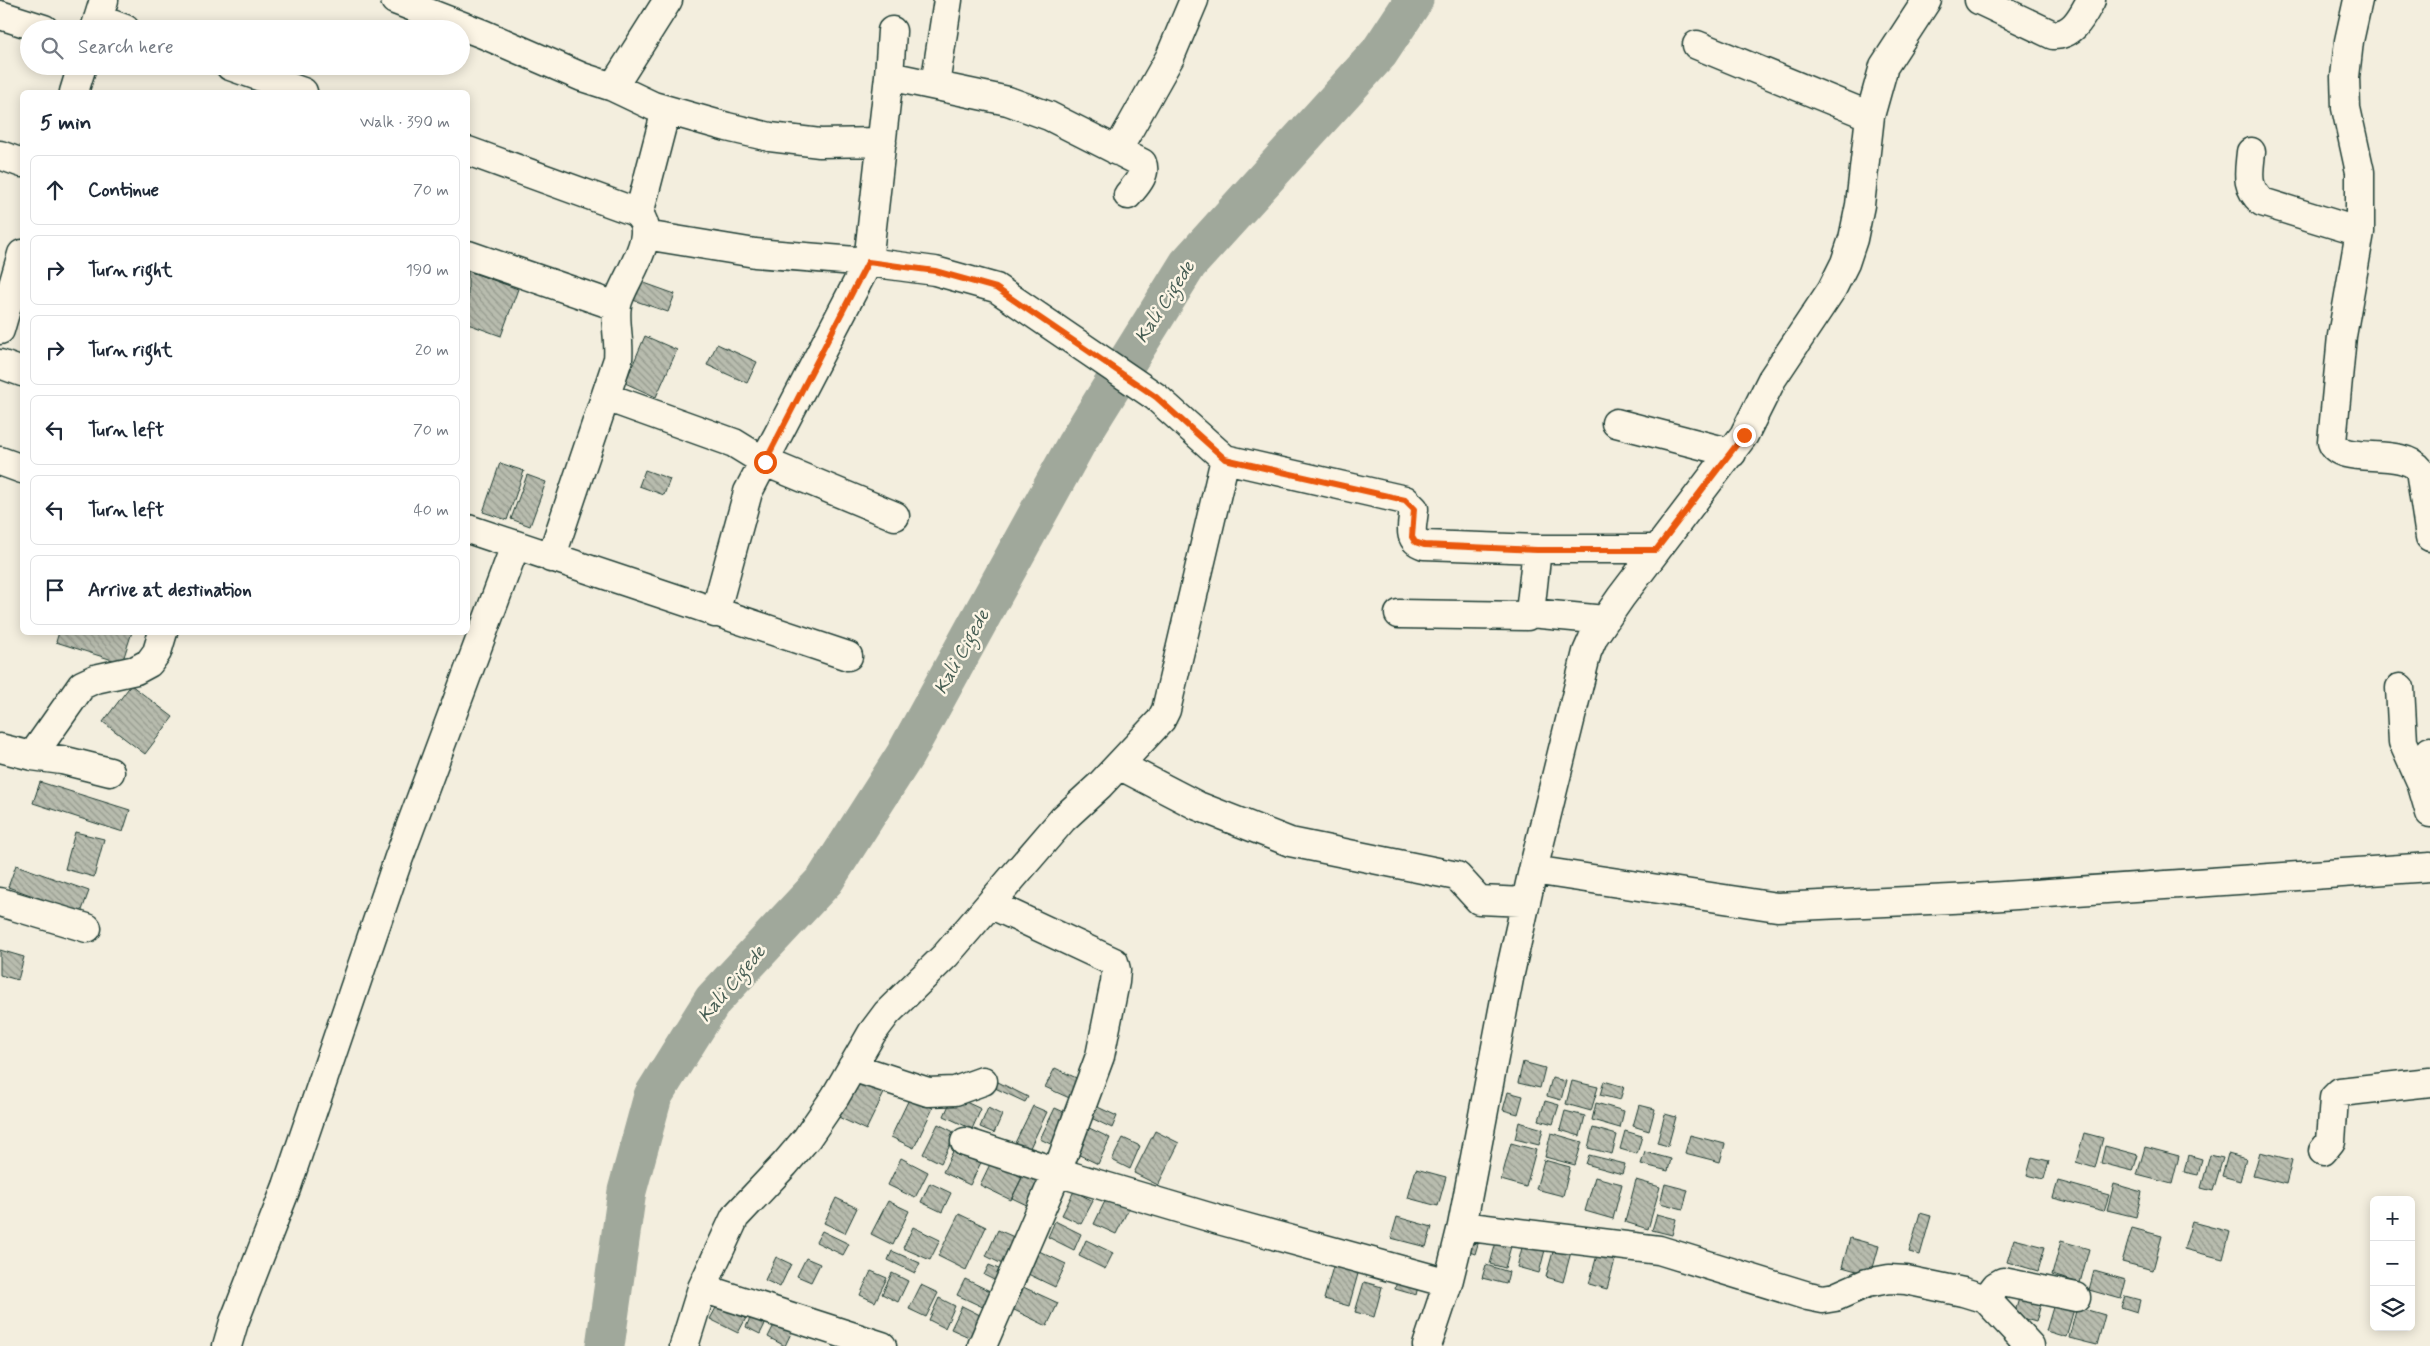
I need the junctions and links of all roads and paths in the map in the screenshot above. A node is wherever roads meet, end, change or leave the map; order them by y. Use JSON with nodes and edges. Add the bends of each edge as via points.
{"nodes":[{"id":1,"x":395,"y":0,"type":"edge"},
{"id":2,"x":668,"y":0,"type":"edge"},
{"id":3,"x":948,"y":0,"type":"edge"},
{"id":4,"x":1194,"y":0,"type":"edge"},
{"id":5,"x":1928,"y":0,"type":"edge"},
{"id":6,"x":1979,"y":0,"type":"edge"},
{"id":7,"x":2091,"y":0,"type":"edge"},
{"id":8,"x":2358,"y":0,"type":"edge"},
{"id":9,"x":0,"y":15,"type":"edge"},
{"id":10,"x":447,"y":20,"type":"edge"},
{"id":11,"x":20,"y":21,"type":"edge"},
{"id":12,"x":470,"y":29,"type":"edge"},
{"id":13,"x":892,"y":31,"type":"dead end"},
{"id":14,"x":1696,"y":45,"type":"dead end"},
{"id":15,"x":79,"y":75,"type":"edge"},
{"id":16,"x":255,"y":75,"type":"edge"},
{"id":17,"x":889,"y":76,"type":"junction"},
{"id":18,"x":935,"y":85,"type":"junction"},
{"id":19,"x":613,"y":87,"type":"junction"},
{"id":20,"x":75,"y":90,"type":"edge"},
{"id":21,"x":297,"y":90,"type":"edge"},
{"id":22,"x":666,"y":110,"type":"junction"},
{"id":23,"x":1870,"y":116,"type":"junction"},
{"id":24,"x":882,"y":142,"type":"junction"},
{"id":25,"x":1118,"y":151,"type":"junction"},
{"id":26,"x":2251,"y":152,"type":"dead end"},
{"id":27,"x":470,"y":153,"type":"edge"},
{"id":28,"x":0,"y":155,"type":"edge"},
{"id":29,"x":20,"y":162,"type":"edge"},
{"id":30,"x":1128,"y":195,"type":"dead end"},
{"id":31,"x":642,"y":225,"type":"junction"},
{"id":32,"x":2360,"y":232,"type":"junction"},
{"id":33,"x":470,"y":257,"type":"edge"},
{"id":34,"x":20,"y":261,"type":"edge"},
{"id":35,"x":868,"y":262,"type":"junction"},
{"id":36,"x":616,"y":306,"type":"junction"},
{"id":37,"x":0,"y":330,"type":"edge"},
{"id":38,"x":0,"y":364,"type":"edge"},
{"id":39,"x":20,"y":371,"type":"edge"},
{"id":40,"x":606,"y":397,"type":"junction"},
{"id":41,"x":1616,"y":423,"type":"dead end"},
{"id":42,"x":1732,"y":453,"type":"junction"},
{"id":43,"x":1225,"y":459,"type":"junction"},
{"id":44,"x":0,"y":461,"type":"edge"},
{"id":45,"x":765,"y":462,"type":"junction"},
{"id":46,"x":20,"y":468,"type":"edge"},
{"id":47,"x":895,"y":516,"type":"dead end"},
{"id":48,"x":470,"y":530,"type":"edge"},
{"id":49,"x":2430,"y":538,"type":"edge"},
{"id":50,"x":515,"y":546,"type":"junction"},
{"id":51,"x":1537,"y":550,"type":"junction"},
{"id":52,"x":1656,"y":550,"type":"junction"},
{"id":53,"x":551,"y":558,"type":"junction"},
{"id":54,"x":715,"y":612,"type":"junction"},
{"id":55,"x":1530,"y":612,"type":"junction"},
{"id":56,"x":1399,"y":614,"type":"dead end"},
{"id":57,"x":1605,"y":620,"type":"junction"},
{"id":58,"x":162,"y":635,"type":"edge"},
{"id":59,"x":848,"y":656,"type":"dead end"},
{"id":60,"x":2400,"y":688,"type":"dead end"},
{"id":61,"x":2430,"y":751,"type":"edge"},
{"id":62,"x":2,"y":753,"type":"edge"},
{"id":63,"x":32,"y":756,"type":"junction"},
{"id":64,"x":1119,"y":765,"type":"junction"},
{"id":65,"x":110,"y":772,"type":"dead end"},
{"id":66,"x":2421,"y":782,"type":"junction"},
{"id":67,"x":2430,"y":813,"type":"edge"},
{"id":68,"x":2430,"y":867,"type":"edge"},
{"id":69,"x":1533,"y":870,"type":"junction"},
{"id":70,"x":0,"y":902,"type":"edge"},
{"id":71,"x":1526,"y":902,"type":"junction"},
{"id":72,"x":990,"y":904,"type":"junction"},
{"id":73,"x":87,"y":928,"type":"dead end"},
{"id":74,"x":852,"y":1067,"type":"junction"},
{"id":75,"x":984,"y":1081,"type":"dead end"},
{"id":76,"x":2430,"y":1082,"type":"edge"},
{"id":77,"x":965,"y":1142,"type":"dead end"},
{"id":78,"x":2323,"y":1151,"type":"dead end"},
{"id":79,"x":1056,"y":1172,"type":"junction"},
{"id":80,"x":1462,"y":1226,"type":"junction"},
{"id":81,"x":1448,"y":1283,"type":"junction"},
{"id":82,"x":702,"y":1288,"type":"junction"},
{"id":83,"x":2076,"y":1297,"type":"dead end"},
{"id":84,"x":1986,"y":1299,"type":"junction"},
{"id":85,"x":227,"y":1346,"type":"edge"},
{"id":86,"x":684,"y":1346,"type":"edge"},
{"id":87,"x":882,"y":1346,"type":"edge"},
{"id":88,"x":982,"y":1346,"type":"edge"},
{"id":89,"x":1427,"y":1346,"type":"edge"},
{"id":90,"x":2030,"y":1346,"type":"edge"}],
"edges":[{"from":1,"to":10,"type":"street"},
{"from":2,"to":19,"type":"street"},
{"from":3,"to":18,"type":"street"},
{"from":4,"to":25,"type":"street","via":[[1170,57]]},
{"from":5,"to":23,"type":"street","via":[[1884,66]]},
{"from":6,"to":7,"type":"street","via":[[2053,35],[2070,32]]},
{"from":8,"to":32,"type":"street","via":[[2345,78],[2346,108],[2360,172]]},
{"from":9,"to":11,"type":"street"},
{"from":12,"to":19,"type":"street"},
{"from":13,"to":17,"type":"street"},
{"from":14,"to":23,"type":"street"},
{"from":15,"to":20,"type":"street"},
{"from":16,"to":21,"type":"street"},
{"from":17,"to":18,"type":"street"},
{"from":17,"to":24,"type":"street"},
{"from":18,"to":25,"type":"street","via":[[1008,101],[1049,116]]},
{"from":19,"to":22,"type":"street"},
{"from":22,"to":24,"type":"street","via":[[770,137],[820,143]]},
{"from":22,"to":31,"type":"street"},
{"from":23,"to":42,"type":"street","via":[[1860,205],[1846,263],[1772,379]]},
{"from":24,"to":35,"type":"street"},
{"from":25,"to":30,"type":"street","via":[[1144,167],[1142,176]]},
{"from":26,"to":32,"type":"street","via":[[2248,181],[2262,202]]},
{"from":27,"to":31,"type":"street"},
{"from":28,"to":29,"type":"street"},
{"from":31,"to":35,"type":"street","via":[[755,253]]},
{"from":31,"to":36,"type":"street","via":[[641,250]]},
{"from":32,"to":49,"type":"street","via":[[2342,336],[2332,442],[2342,452],[2400,458],[2415,464],[2420,470]]},
{"from":33,"to":36,"type":"street"},
{"from":34,"to":37,"type":"street"},
{"from":35,"to":43,"type":"street","via":[[935,271],[996,288],[1156,397]]},
{"from":35,"to":45,"type":"street"},
{"from":36,"to":40,"type":"street","via":[[620,342]]},
{"from":38,"to":39,"type":"street"},
{"from":40,"to":45,"type":"street","via":[[725,440]]},
{"from":40,"to":53,"type":"street"},
{"from":41,"to":42,"type":"street"},
{"from":42,"to":52,"type":"street"},
{"from":43,"to":51,"type":"street","via":[[1405,500],[1414,509],[1412,537],[1424,545]]},
{"from":43,"to":64,"type":"street","via":[[1166,710],[1156,728]]},
{"from":44,"to":46,"type":"street"},
{"from":45,"to":47,"type":"street"},
{"from":45,"to":54,"type":"street","via":[[743,505],[738,535]]},
{"from":48,"to":50,"type":"street"},
{"from":50,"to":53,"type":"street"},
{"from":50,"to":85,"type":"street","via":[[395,869],[287,1186]]},
{"from":51,"to":52,"type":"street"},
{"from":51,"to":55,"type":"street"},
{"from":52,"to":57,"type":"street"},
{"from":53,"to":54,"type":"street"},
{"from":54,"to":59,"type":"street"},
{"from":55,"to":56,"type":"street","via":[[1522,618]]},
{"from":55,"to":57,"type":"street"},
{"from":57,"to":69,"type":"street","via":[[1587,652]]},
{"from":58,"to":63,"type":"street","via":[[157,652],[148,663],[136,670],[82,685]]},
{"from":60,"to":66,"type":"street","via":[[2403,742]]},
{"from":61,"to":66,"type":"street"},
{"from":62,"to":63,"type":"street"},
{"from":63,"to":65,"type":"street"},
{"from":64,"to":71,"type":"street","via":[[1198,806],[1279,838],[1457,876],[1482,901]]},
{"from":64,"to":72,"type":"street","via":[[1063,819]]},
{"from":66,"to":67,"type":"street"},
{"from":68,"to":69,"type":"street","via":[[1973,898],[1777,907]]},
{"from":69,"to":71,"type":"street"},
{"from":70,"to":73,"type":"street"},
{"from":71,"to":80,"type":"street"},
{"from":72,"to":74,"type":"street","via":[[946,955],[887,1013]]},
{"from":72,"to":79,"type":"street","via":[[1112,960],[1116,966],[1100,1056]]},
{"from":74,"to":75,"type":"street","via":[[928,1092],[955,1091]]},
{"from":74,"to":82,"type":"street","via":[[807,1138],[735,1217]]},
{"from":76,"to":78,"type":"street","via":[[2340,1092],[2334,1098],[2331,1140]]},
{"from":77,"to":79,"type":"street"},
{"from":79,"to":81,"type":"street"},
{"from":79,"to":88,"type":"street"},
{"from":80,"to":81,"type":"street"},
{"from":80,"to":84,"type":"street","via":[[1659,1250],[1823,1299],[1889,1279]]},
{"from":81,"to":89,"type":"street"},
{"from":82,"to":86,"type":"street"},
{"from":82,"to":87,"type":"street"},
{"from":83,"to":84,"type":"street","via":[[2003,1282]]},
{"from":84,"to":90,"type":"street"}]}
